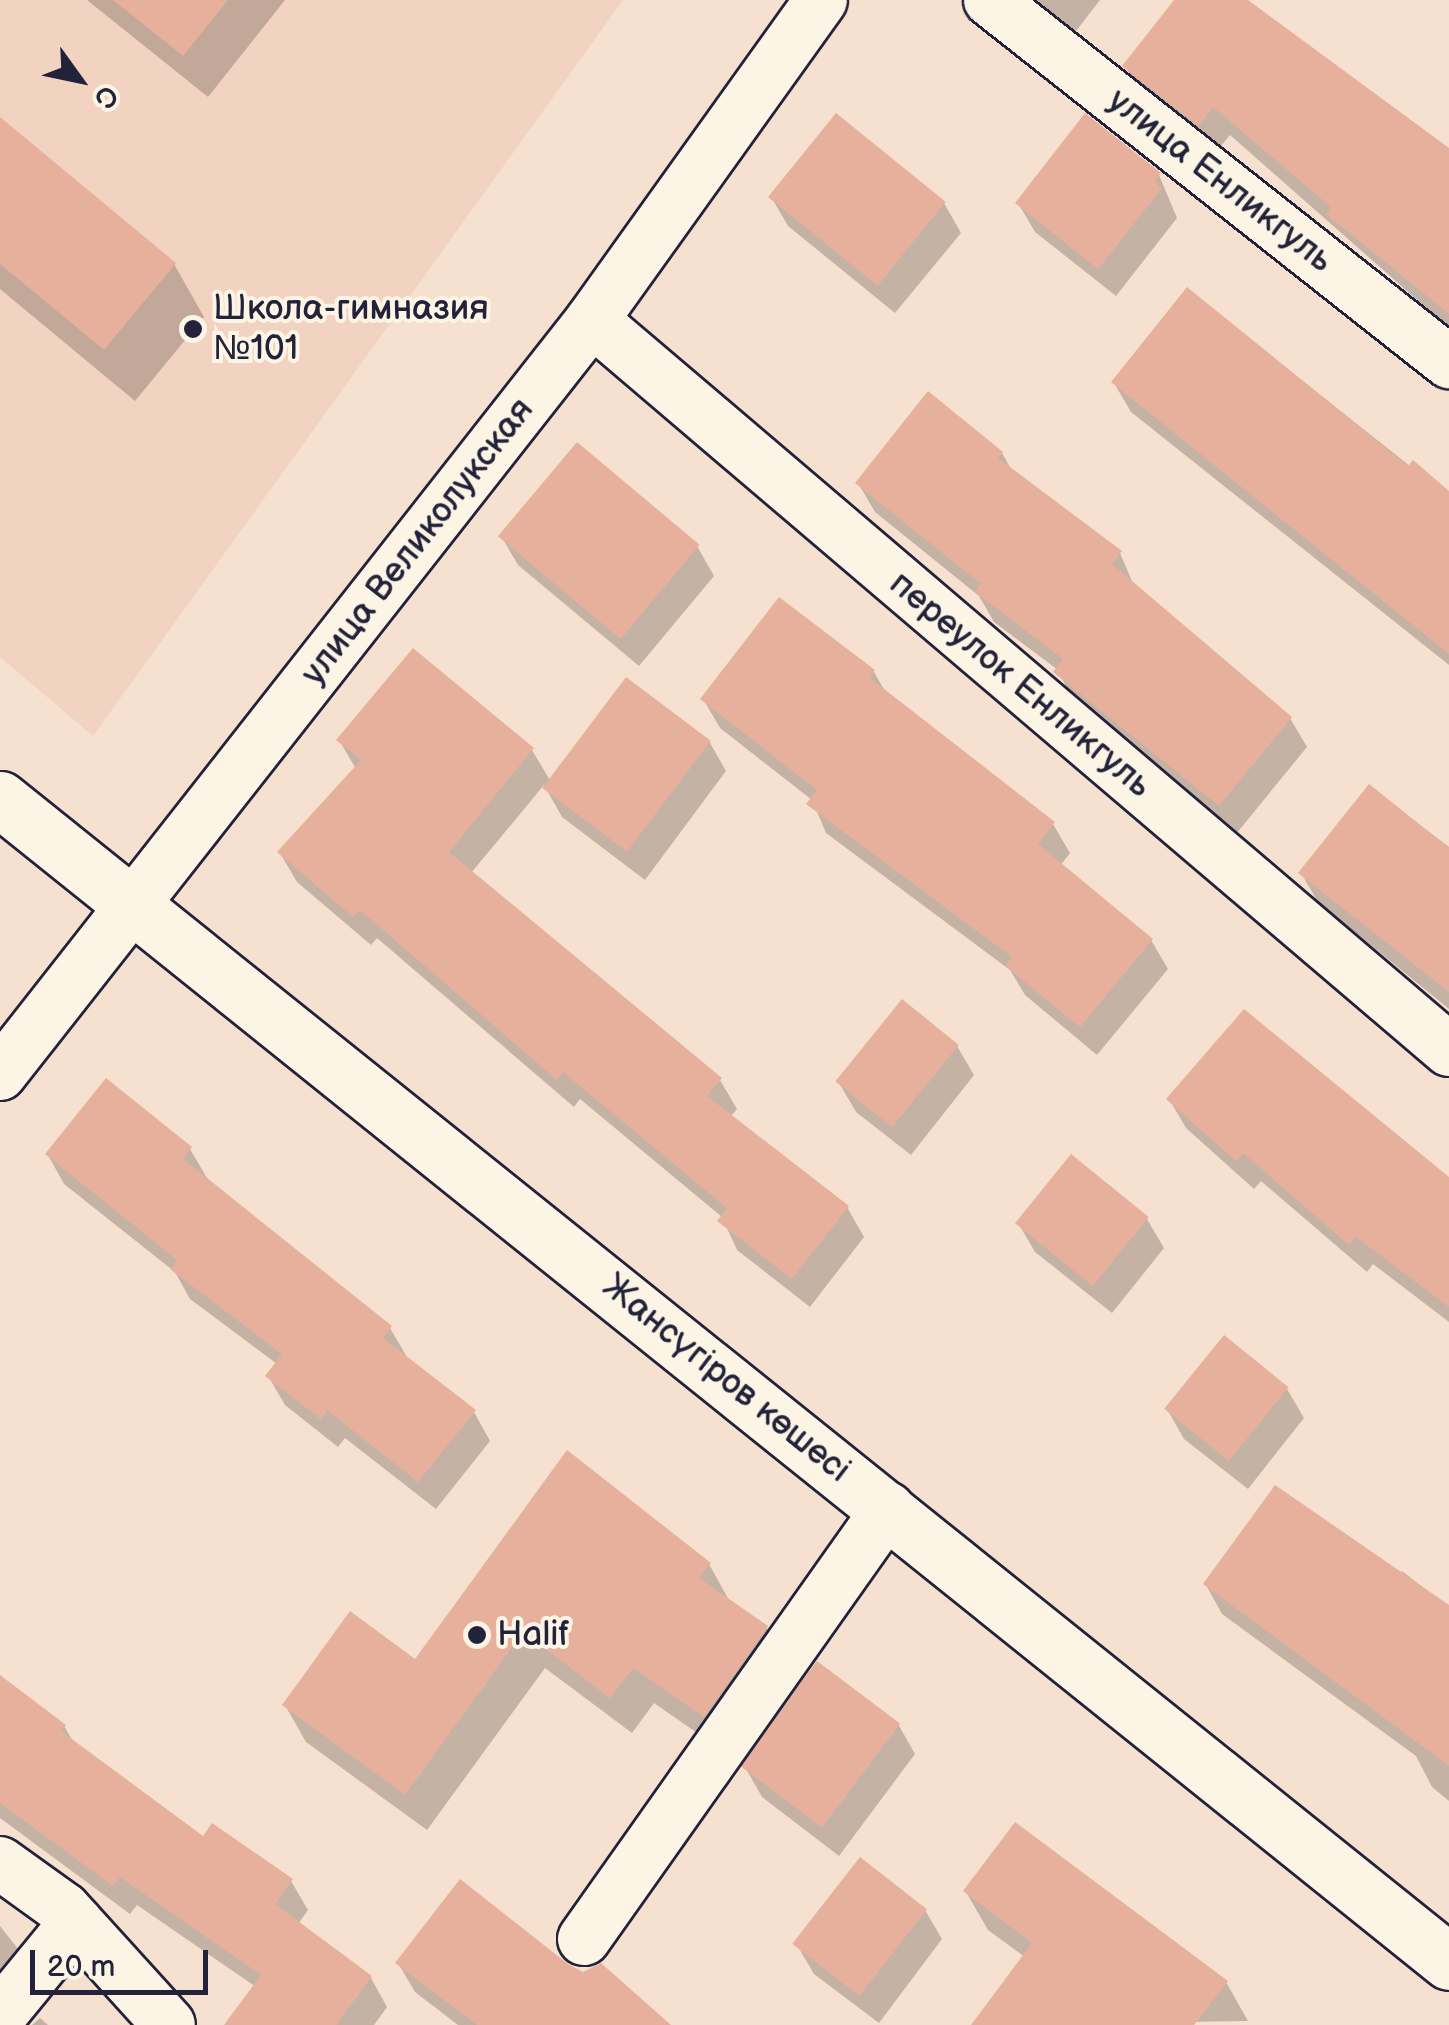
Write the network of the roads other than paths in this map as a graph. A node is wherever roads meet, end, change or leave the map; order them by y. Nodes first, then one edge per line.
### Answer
1 (822, 0) edge
2 (990, 0) edge
3 (592, 320) junction
4 (1449, 362) edge
5 (0, 799) edge
6 (135, 906) junction
7 (1449, 1050) edge
8 (0, 1074) edge
9 (888, 1509) junction
10 (0, 1863) edge
11 (76, 1922) junction
12 (584, 1938) dead end
13 (1449, 1962) edge
14 (0, 2015) edge
15 (168, 2025) edge

1 - 3 street, улица Великолукская
2 - 4 street, улица Енликгуль
3 - 6 street, улица Великолукская
3 - 7 street, переулок Енликгуль
5 - 6 main road, Жансүгіров көшесі
6 - 8 street, улица Великолукская
6 - 9 main road, Жансүгіров көшесі
9 - 12 street
9 - 13 main road, Жансүгіров көшесі
10 - 11 street
11 - 14 street
11 - 15 street

